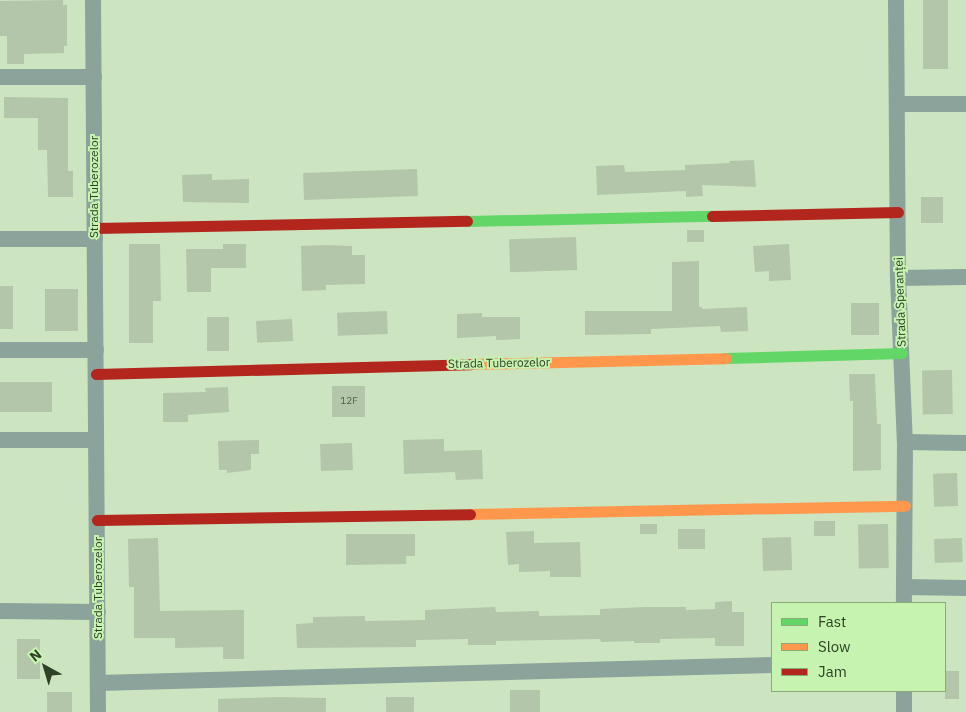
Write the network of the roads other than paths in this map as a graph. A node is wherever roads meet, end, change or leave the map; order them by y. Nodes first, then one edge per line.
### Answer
1 (93, 0) edge
2 (896, 0) edge
3 (0, 77) edge
4 (94, 77) junction
5 (897, 104) junction
6 (966, 104) edge
7 (898, 212) junction
8 (95, 234) junction
9 (0, 239) edge
10 (966, 277) edge
11 (898, 278) junction
12 (0, 350) edge
13 (96, 350) junction
14 (902, 353) junction
15 (96, 374) junction
16 (0, 440) edge
17 (96, 440) junction
18 (904, 442) junction
19 (966, 443) edge
20 (905, 506) junction
21 (97, 520) junction
22 (966, 588) edge
23 (904, 595) edge
24 (0, 611) edge
25 (98, 612) junction
26 (771, 665) edge
27 (98, 682) junction
28 (904, 692) edge
29 (98, 712) edge
30 (904, 712) edge

1 - 4 street, Strada Tuberozelor
2 - 5 street, Strada Speranței
3 - 4 street
4 - 8 street, Strada Tuberozelor
5 - 6 street
5 - 7 street, Strada Speranței
7 - 8 street
7 - 11 street, Strada Speranței
8 - 9 street
8 - 13 street, Strada Tuberozelor
10 - 11 street
11 - 14 street, Strada Speranței
12 - 13 street
13 - 15 street, Strada Tuberozelor
14 - 15 street, Strada Tuberozelor
14 - 18 street, Strada Speranței
15 - 17 street, Strada Tuberozelor
16 - 17 street
17 - 21 street, Strada Tuberozelor
18 - 19 street
18 - 20 street, Strada Speranței
20 - 21 street
20 - 23 street, Strada Speranței
21 - 25 street, Strada Tuberozelor
22 - 23 street
24 - 25 street
25 - 27 street, Strada Tuberozelor
26 - 27 street
27 - 29 street, Strada Tuberozelor
28 - 30 street

